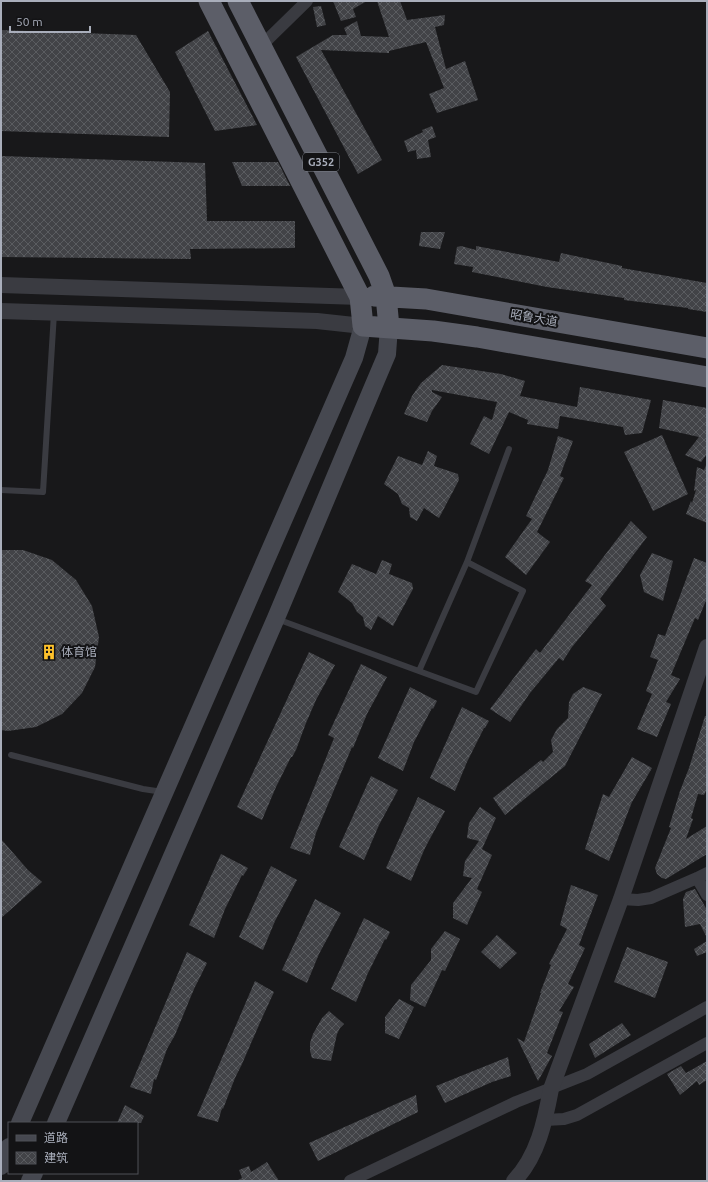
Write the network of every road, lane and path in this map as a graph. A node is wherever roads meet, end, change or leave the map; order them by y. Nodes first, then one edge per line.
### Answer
1 (209, 1) edge
2 (238, 1) edge
3 (307, 1) edge
4 (261, 46) junction
5 (1, 285) edge
6 (386, 296) junction
7 (360, 297) junction
8 (1, 311) edge
9 (54, 313) junction
10 (363, 326) junction
11 (389, 327) junction
12 (707, 348) edge
13 (707, 377) edge
14 (509, 449) dead end
15 (1, 490) edge
16 (468, 562) junction
17 (276, 618) junction
18 (707, 647) edge
19 (419, 671) junction
20 (11, 754) dead end
21 (164, 792) junction
22 (702, 875) edge
23 (707, 895) edge
24 (621, 899) junction
25 (707, 1007) edge
26 (707, 1042) edge
27 (551, 1089) junction
28 (545, 1120) junction
29 (20, 1122) edge
30 (56, 1122) edge
31 (8, 1150) edge
32 (1, 1166) edge
33 (350, 1181) edge
34 (514, 1181) edge

1 - 7 highway, G352
2 - 4 highway, G352
3 - 4 street
4 - 6 highway, G352
5 - 7 street
6 - 7 highway, 昭鲁大道
6 - 11 highway, G352
6 - 12 highway, 昭鲁大道
7 - 10 highway, G352
8 - 9 street
9 - 10 street
9 - 15 lane
10 - 11 highway
10 - 21 main road
11 - 13 highway
11 - 17 main road
14 - 16 lane
16 - 19 lane
16 - 19 lane
17 - 19 lane
17 - 30 main road
18 - 24 street
20 - 21 lane
21 - 29 main road
22 - 23 street
22 - 24 street
24 - 27 street
25 - 27 street
26 - 28 street
27 - 28 street
27 - 33 street
28 - 34 street
31 - 32 main road

